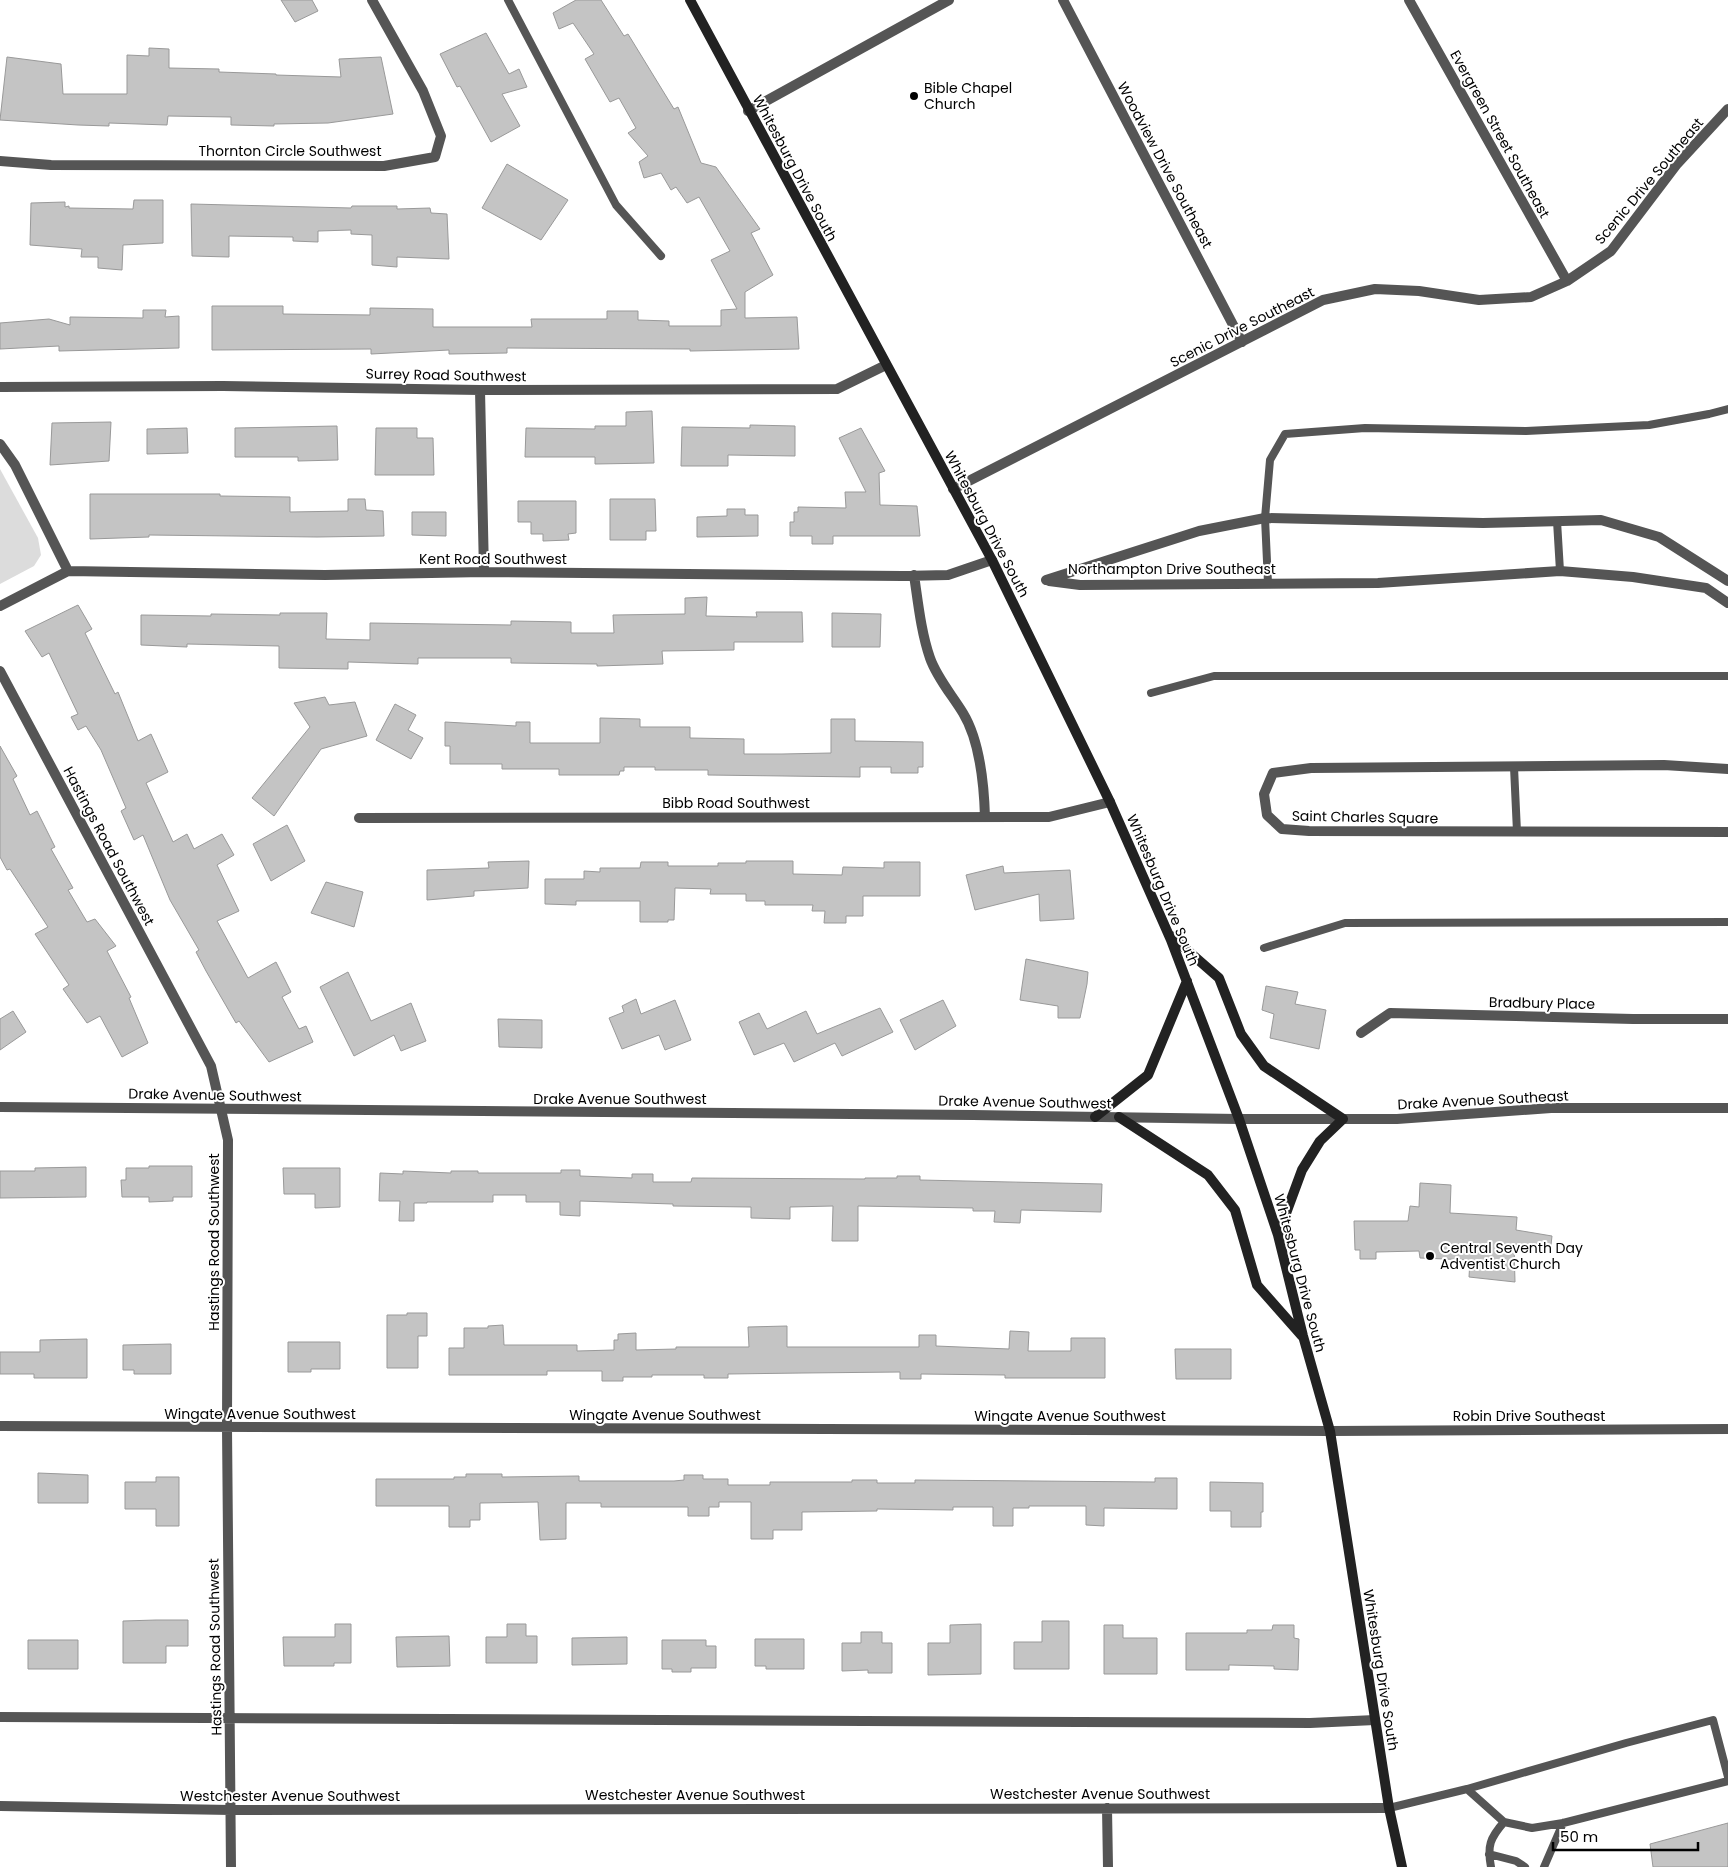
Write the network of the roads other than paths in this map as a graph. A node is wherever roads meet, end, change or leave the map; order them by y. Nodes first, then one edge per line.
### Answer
1 (372, 0) edge
2 (508, 0) edge
3 (690, 0) edge
4 (949, 0) edge
5 (1063, 0) edge
6 (1410, 0) edge
7 (1728, 109) edge
8 (748, 111) junction
9 (0, 161) edge
10 (661, 256) dead end
11 (1567, 281) junction
12 (1242, 342) junction
13 (886, 365) junction
14 (0, 387) edge
15 (480, 390) junction
16 (1728, 409) edge
17 (0, 444) edge
18 (953, 489) junction
19 (1265, 518) junction
20 (1557, 521) junction
21 (992, 560) junction
22 (68, 570) junction
23 (484, 572) junction
24 (1560, 572) junction
25 (914, 575) junction
26 (1728, 581) edge
27 (1268, 583) junction
28 (1728, 603) edge
29 (0, 606) edge
30 (0, 671) edge
31 (1728, 676) edge
32 (1151, 693) dead end
33 (1514, 767) junction
34 (1728, 769) edge
35 (1110, 802) junction
36 (984, 816) junction
37 (359, 818) dead end
38 (1516, 832) junction
39 (1728, 832) edge
40 (1728, 922) edge
41 (1169, 934) junction
42 (1264, 948) dead end
43 (1187, 981) junction
44 (1728, 1019) edge
45 (1361, 1033) dead end
46 (0, 1107) edge
47 (1728, 1108) edge
48 (221, 1109) junction
49 (1095, 1117) junction
50 (1119, 1117) junction
51 (1239, 1119) junction
52 (1343, 1119) junction
53 (1278, 1235) junction
54 (1303, 1336) junction
55 (0, 1426) edge
56 (227, 1428) junction
57 (1728, 1429) edge
58 (1330, 1431) junction
59 (0, 1717) edge
60 (230, 1717) junction
61 (1375, 1720) junction
62 (1728, 1777) edge
63 (1728, 1781) edge
64 (1467, 1789) junction
65 (0, 1806) edge
66 (1107, 1808) junction
67 (1389, 1808) junction
68 (231, 1810) junction
69 (1504, 1822) junction
70 (1563, 1823) junction
71 (1489, 1854) junction
72 (231, 1867) edge
73 (1108, 1867) edge
74 (1402, 1867) edge
75 (1491, 1867) edge
76 (1525, 1867) edge
77 (1544, 1867) edge

1 - 9 street, Thornton Circle Southwest
2 - 10 lane
3 - 8 main road, Whitesburg Drive South
4 - 8 street
5 - 12 street, Woodview Drive Southeast
6 - 11 street, Evergreen Street Southeast
7 - 11 street, Scenic Drive Southeast
8 - 13 main road, Whitesburg Drive South
11 - 12 street, Scenic Drive Southeast
12 - 18 street, Scenic Drive Southeast
13 - 15 street, Surrey Road Southwest
13 - 18 main road, Whitesburg Drive South
14 - 15 street, Surrey Road Southwest
15 - 23 street
16 - 19 lane
17 - 22 street
18 - 21 main road, Whitesburg Drive South
19 - 20 street, Northampton Drive Southeast
19 - 27 lane
19 - 27 street, Northampton Drive Southeast
20 - 24 lane
20 - 26 street, Northampton Drive Southeast
21 - 25 street, Kent Road Southwest
21 - 35 main road, Whitesburg Drive South
22 - 23 street, Kent Road Southwest
22 - 29 street, Kent Road Southwest
23 - 25 street, Kent Road Southwest
24 - 27 street, Northampton Drive Southeast
24 - 28 street, Northampton Drive Southeast
25 - 36 street
30 - 48 street, Hastings Road Southwest
31 - 32 lane
33 - 34 street, Saint Charles Square
33 - 38 lane
33 - 38 street, Saint Charles Square
35 - 36 street, Bibb Road Southwest
35 - 41 main road, Whitesburg Drive South
36 - 37 street, Bibb Road Southwest
38 - 39 street, Saint Charles Square
40 - 42 lane
41 - 43 main road, Whitesburg Drive South
41 - 52 main road
43 - 49 main road
43 - 51 main road, Whitesburg Drive South
44 - 45 street, Bradbury Place
46 - 48 street, Drake Avenue Southwest
47 - 52 street, Drake Avenue Southeast
48 - 49 street, Drake Avenue Southwest
48 - 56 street, Hastings Road Southwest
49 - 50 street, Drake Avenue Southwest
50 - 51 street, Drake Avenue Southwest
50 - 54 main road
51 - 52 street, Drake Avenue Southeast
51 - 53 main road, Whitesburg Drive South
52 - 53 main road
53 - 54 main road, Whitesburg Drive South
54 - 58 main road, Whitesburg Drive South
55 - 56 street, Wingate Avenue Southwest
56 - 58 street, Wingate Avenue Southwest
56 - 60 street, Hastings Road Southwest
57 - 58 street, Robin Drive Southeast
58 - 61 main road, Whitesburg Drive South
59 - 60 street
60 - 61 street
60 - 68 street, Hastings Road Southwest
61 - 67 main road, Whitesburg Drive South
62 - 64 lane
63 - 70 lane
64 - 67 lane
64 - 69 lane
65 - 68 street, Westchester Avenue Southwest
66 - 67 street, Westchester Avenue Southwest
66 - 68 street, Westchester Avenue Southwest
66 - 73 street
67 - 74 main road, Whitesburg Drive South
68 - 72 street, Hastings Road Southwest
69 - 70 lane
69 - 71 lane
70 - 77 lane
71 - 75 lane
71 - 76 lane

